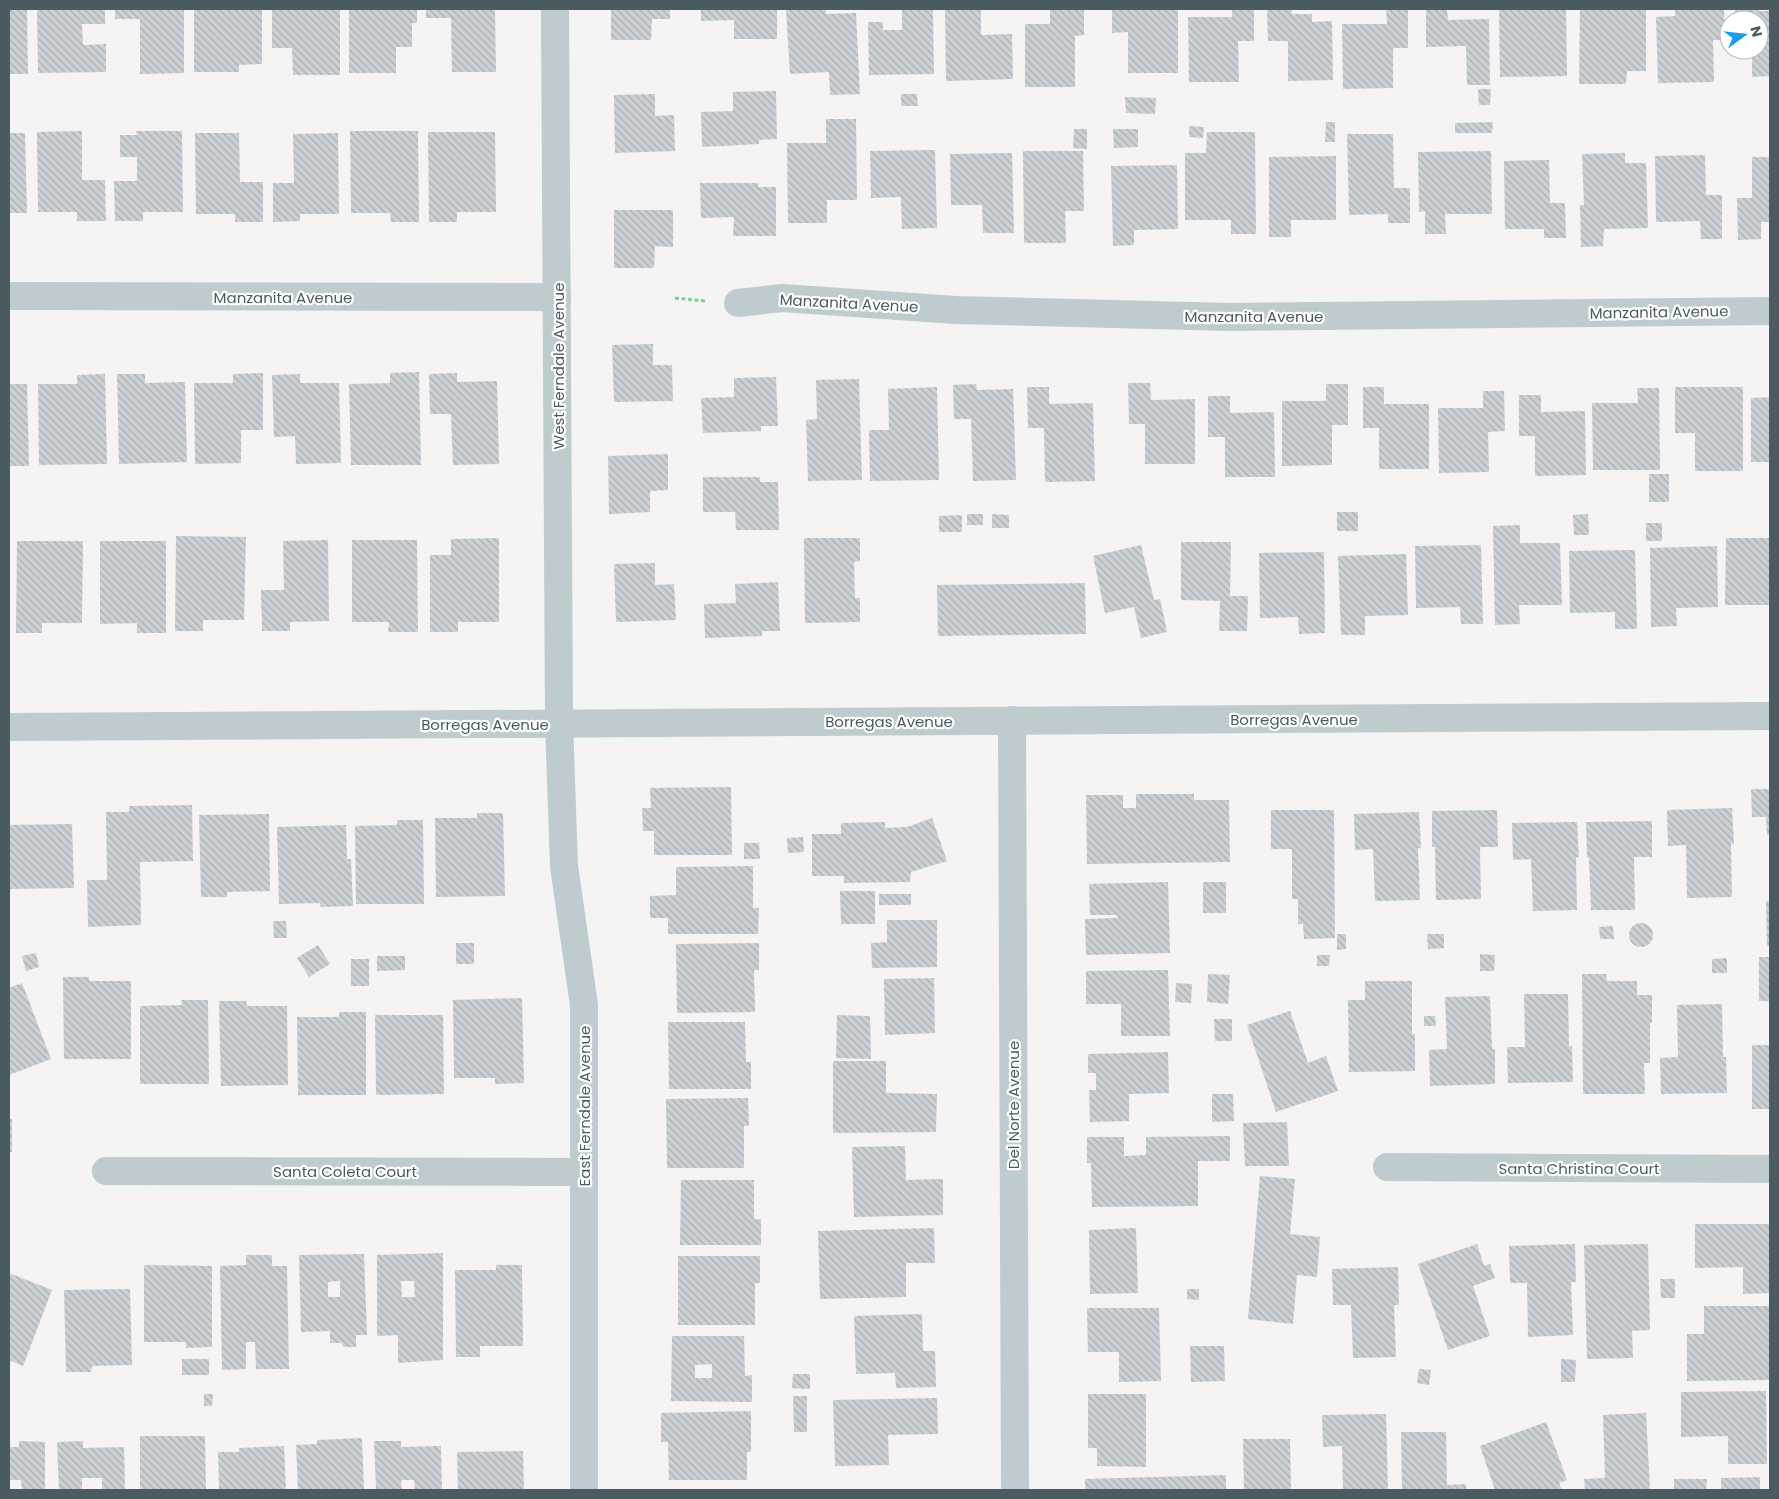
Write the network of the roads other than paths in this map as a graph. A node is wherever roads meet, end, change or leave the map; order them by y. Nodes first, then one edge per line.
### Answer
1 (555, 9) edge
2 (9, 296) edge
3 (557, 297) junction
4 (738, 303) dead end
5 (1770, 311) edge
6 (1770, 716) edge
7 (1012, 720) junction
8 (560, 723) junction
9 (9, 727) edge
10 (1387, 1167) dead end
11 (1770, 1169) edge
12 (106, 1171) dead end
13 (584, 1172) junction
14 (584, 1490) edge
15 (1014, 1490) edge

1 - 3 street, West Ferndale Avenue
2 - 3 street, Manzanita Avenue
3 - 8 street, West Ferndale Avenue
4 - 5 street, Manzanita Avenue
6 - 7 street, Borregas Avenue
7 - 8 street, Borregas Avenue
7 - 15 street, Del Norte Avenue
8 - 9 street, Borregas Avenue
8 - 13 street, East Ferndale Avenue
10 - 11 street, Santa Christina Court
12 - 13 street, Santa Coleta Court
13 - 14 street, East Ferndale Avenue

